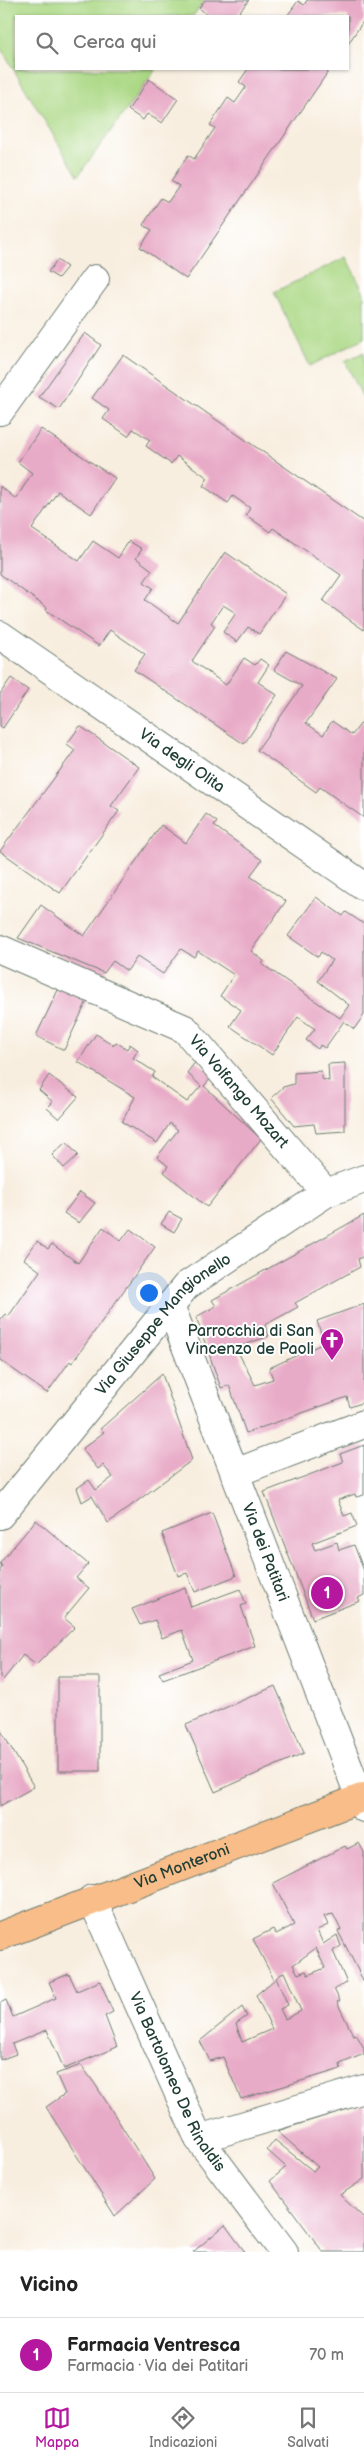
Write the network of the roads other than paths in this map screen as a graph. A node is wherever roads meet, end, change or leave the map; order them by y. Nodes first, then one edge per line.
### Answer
1 (95, 279) dead end
2 (0, 411) edge
3 (0, 635) edge
4 (364, 886) edge
5 (0, 949) edge
6 (364, 1179) edge
7 (326, 1193) junction
8 (170, 1305) junction
9 (364, 1424) edge
10 (235, 1473) junction
11 (0, 1515) edge
12 (363, 1801) edge
13 (92, 1899) junction
14 (4, 1929) edge
15 (364, 2089) edge
16 (199, 2139) junction
17 (284, 2252) edge

1 - 2 street
3 - 4 street, Via degli Olita
5 - 7 street, Via Volfango Mozart
6 - 7 street, Via Giuseppe Mangionello
7 - 8 street, Via Giuseppe Mangionello
8 - 10 street, Via dei Patitari
8 - 11 street, Via Giuseppe Mangionello
9 - 10 street
10 - 12 street, Via dei Patitari
12 - 13 main road, Via Monteroni
13 - 14 main road, Via Monteroni
13 - 16 street, Via Bartolomeo De Rinaldis
15 - 16 street
16 - 17 street, Via Bartolomeo De Rinaldis

